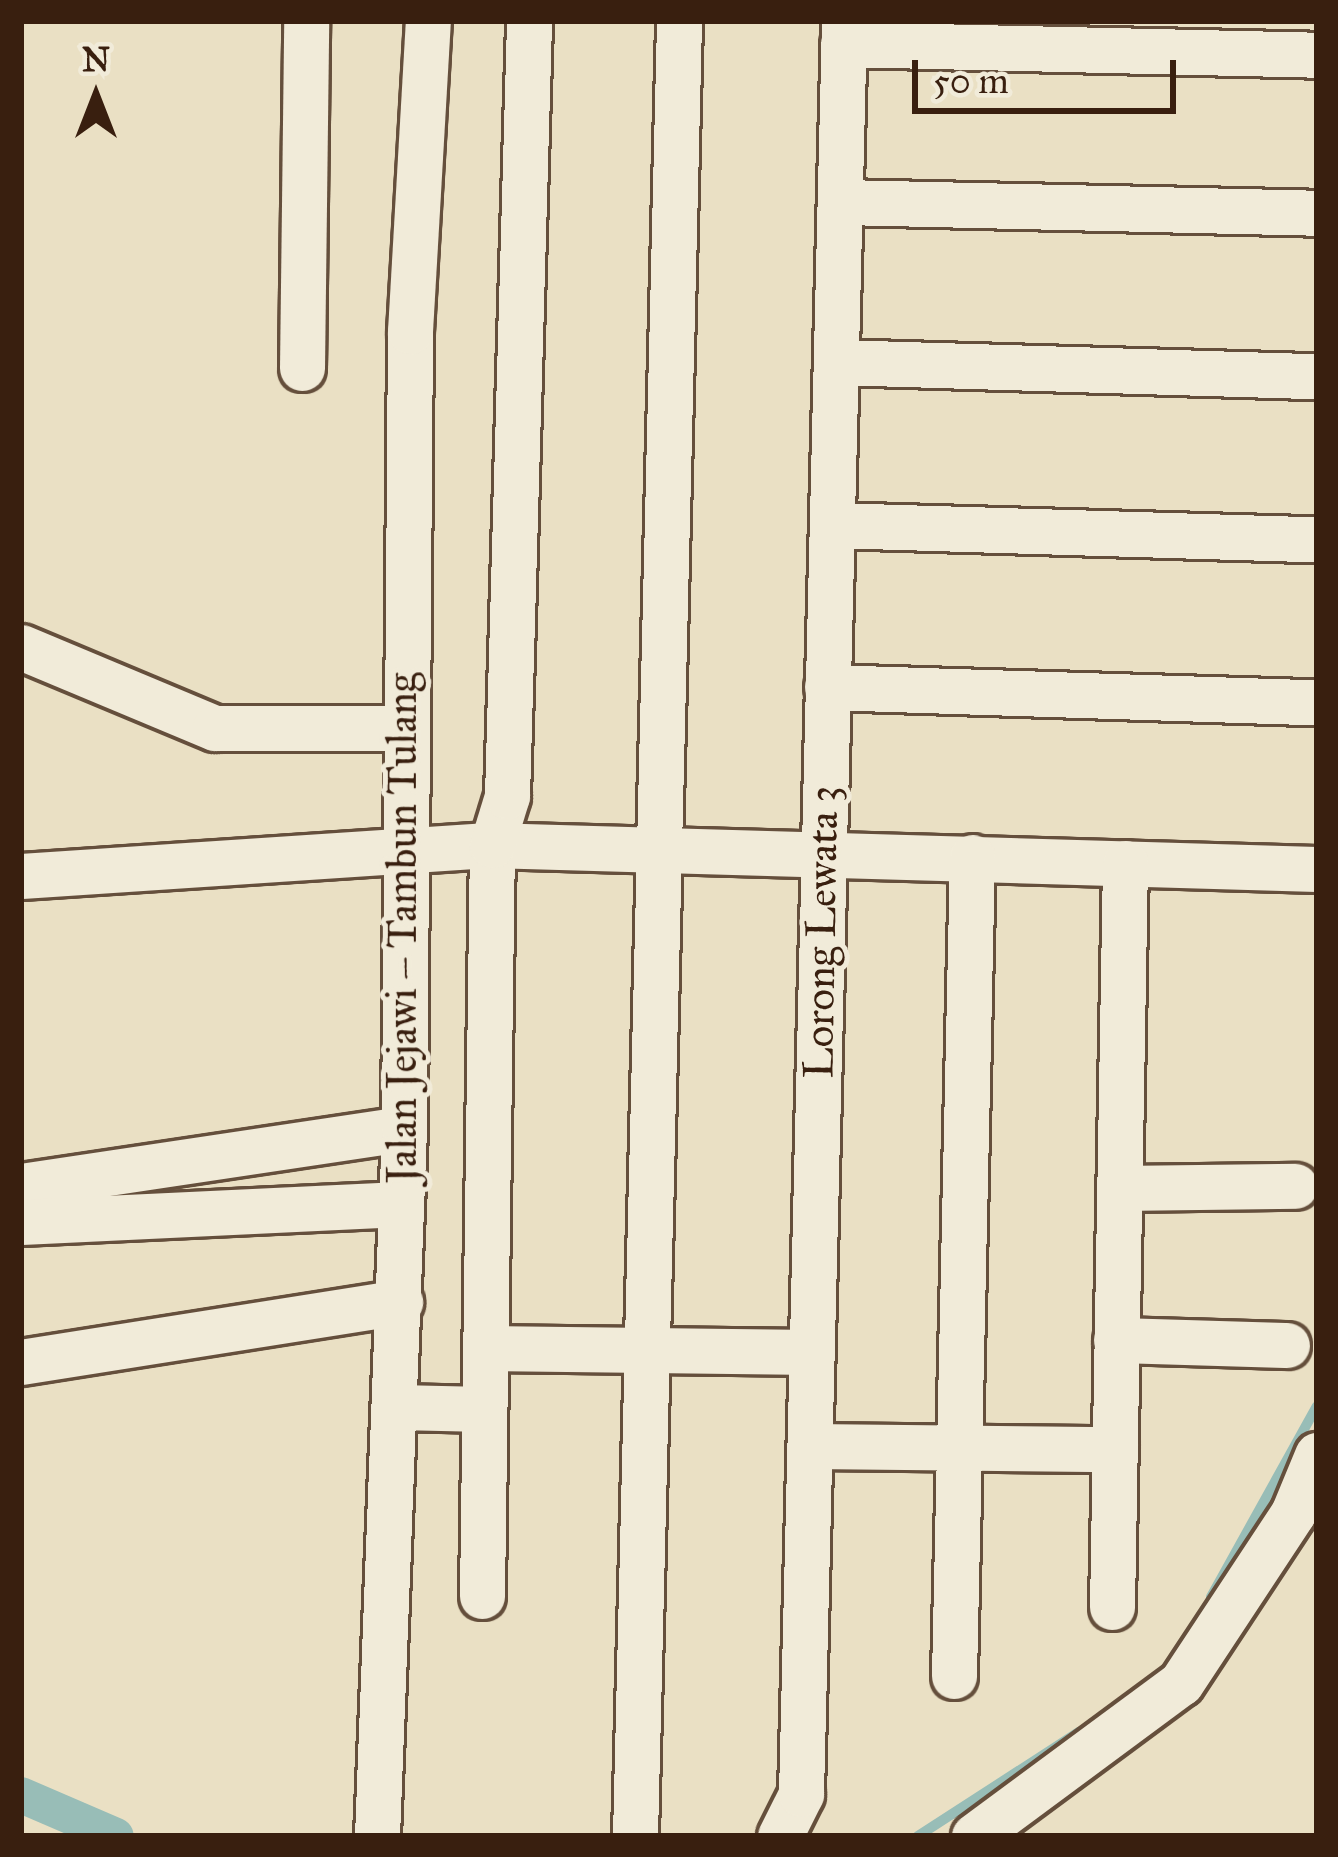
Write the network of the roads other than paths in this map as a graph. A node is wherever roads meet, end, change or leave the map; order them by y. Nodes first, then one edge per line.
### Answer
1 (306, 21) edge
2 (428, 21) edge
3 (529, 21) edge
4 (679, 21) edge
5 (844, 32) edge
6 (1317, 56) edge
7 (842, 202) junction
8 (1317, 213) edge
9 (836, 362) junction
10 (302, 368) dead end
11 (1317, 376) edge
12 (832, 525) junction
13 (1317, 539) edge
14 (21, 647) edge
15 (827, 687) junction
16 (1317, 702) edge
17 (403, 728) junction
18 (491, 845) junction
19 (663, 847) junction
20 (822, 853) junction
21 (26, 854) edge
22 (403, 857) junction
23 (972, 857) junction
24 (1125, 863) junction
25 (1317, 868) edge
26 (404, 1129) junction
27 (21, 1186) edge
28 (1295, 1186) dead end
29 (1122, 1188) junction
30 (401, 1204) junction
31 (21, 1222) edge
32 (400, 1302) junction
33 (1116, 1340) junction
34 (1287, 1345) dead end
35 (486, 1348) junction
36 (646, 1348) junction
37 (812, 1352) junction
38 (21, 1362) edge
39 (398, 1407) junction
40 (484, 1409) junction
41 (810, 1446) junction
42 (959, 1450) junction
43 (1115, 1450) junction
44 (1317, 1455) edge
45 (482, 1596) dead end
46 (1112, 1607) dead end
47 (954, 1676) dead end
48 (383, 1835) edge
49 (635, 1836) edge
50 (780, 1836) edge
51 (974, 1836) edge

1 - 10 street
2 - 17 street, Jalan Jejawi – Tambun Tulang
3 - 18 street
4 - 19 street
5 - 6 street
5 - 7 street, Lorong Lewata 3
7 - 8 street
7 - 9 street, Lorong Lewata 3
9 - 11 street
9 - 12 street, Lorong Lewata 3
12 - 13 street
12 - 15 street, Lorong Lewata 3
14 - 17 street
15 - 16 street
15 - 20 street, Lorong Lewata 3
17 - 22 street, Jalan Jejawi – Tambun Tulang
18 - 19 street
18 - 22 street
18 - 35 street
19 - 20 street
19 - 36 street
20 - 23 street
20 - 37 street, Lorong Lewata 3
21 - 22 street
22 - 26 street, Jalan Jejawi – Tambun Tulang
23 - 24 street
23 - 42 street
24 - 25 street
24 - 29 street
26 - 27 street
26 - 30 street, Jalan Jejawi – Tambun Tulang
28 - 29 street
29 - 33 street
30 - 31 street
30 - 32 street, Jalan Jejawi – Tambun Tulang
32 - 38 street
32 - 39 street, Jalan Jejawi – Tambun Tulang
33 - 34 street
33 - 43 street
35 - 36 street
35 - 40 street
36 - 37 street
36 - 49 street
37 - 41 street, Lorong Lewata 3
39 - 40 street
39 - 48 street, Jalan Jejawi – Tambun Tulang
40 - 45 street
41 - 42 street
41 - 50 street, Lorong Lewata 3
42 - 43 street
42 - 47 street
43 - 46 street
44 - 51 street

